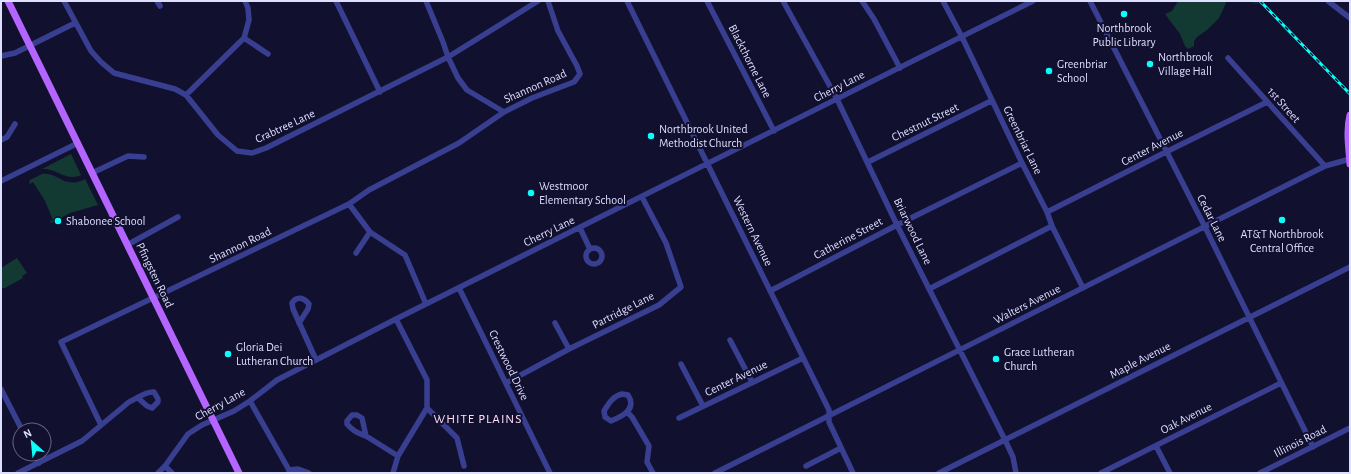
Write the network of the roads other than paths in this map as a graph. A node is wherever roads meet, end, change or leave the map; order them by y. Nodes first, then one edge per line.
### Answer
1 (8, 1) edge
2 (64, 1) edge
3 (246, 1) edge
4 (336, 1) edge
5 (426, 1) edge
6 (538, 1) edge
7 (548, 1) edge
8 (628, 1) edge
9 (707, 1) edge
10 (783, 1) edge
11 (862, 1) edge
12 (943, 1) edge
13 (1033, 1) edge
14 (1090, 1) edge
15 (1328, 1) edge
16 (1026, 2) edge
17 (1350, 18) edge
18 (75, 23) junction
19 (962, 37) junction
20 (244, 38) junction
21 (30, 46) junction
22 (268, 54) dead end
23 (1, 56) edge
24 (448, 57) junction
25 (1228, 58) dead end
26 (900, 68) junction
27 (380, 92) junction
28 (186, 95) junction
29 (837, 100) junction
30 (991, 101) junction
31 (1267, 102) junction
32 (504, 112) junction
33 (1350, 115) edge
34 (15, 124) dead end
35 (774, 131) junction
36 (1, 140) edge
37 (78, 143) junction
38 (1166, 152) junction
39 (144, 157) dead end
40 (1350, 159) edge
41 (868, 162) junction
42 (1022, 163) junction
43 (708, 164) junction
44 (1350, 164) edge
45 (1325, 166) junction
46 (92, 173) junction
47 (1, 181) edge
48 (642, 197) junction
49 (349, 204) junction
50 (1047, 212) junction
51 (178, 217) dead end
52 (896, 225) junction
53 (1052, 226) junction
54 (1205, 227) junction
55 (580, 228) junction
56 (370, 232) junction
57 (128, 245) junction
58 (590, 249) dead end
59 (356, 253) dead end
60 (1350, 267) edge
61 (459, 288) junction
62 (1083, 288) junction
63 (929, 289) junction
64 (770, 291) junction
65 (154, 298) junction
66 (426, 304) junction
67 (1249, 318) junction
68 (396, 319) junction
69 (299, 323) dead end
70 (555, 323) dead end
71 (730, 340) dead end
72 (569, 349) junction
73 (960, 350) junction
74 (803, 358) junction
75 (316, 360) junction
76 (681, 364) dead end
77 (752, 382) junction
78 (506, 383) junction
79 (1281, 383) junction
80 (1, 389) edge
81 (138, 398) dead end
82 (250, 401) junction
83 (703, 406) junction
84 (427, 408) junction
85 (627, 412) junction
86 (828, 416) junction
87 (679, 418) dead end
88 (213, 420) junction
89 (18, 422) edge
90 (101, 425) junction
91 (1350, 428) edge
92 (366, 436) dead end
93 (1005, 440) junction
94 (1156, 446) junction
95 (1313, 446) junction
96 (841, 448) junction
97 (398, 456) junction
98 (39, 463) joint
99 (165, 466) junction
100 (464, 466) dead end
101 (806, 466) dead end
102 (289, 471) edge
103 (18, 473) edge
104 (158, 473) edge
105 (172, 473) edge
106 (239, 473) edge
107 (309, 473) edge
108 (393, 473) edge
109 (550, 473) edge
110 (653, 473) edge
111 (715, 473) edge
112 (853, 473) edge
113 (939, 473) edge
114 (1016, 473) edge
115 (1101, 473) edge
116 (1170, 473) edge
117 (1260, 473) edge

1 - 21 main road, Pfingsten Road
2 - 18 street
3 - 20 street
4 - 27 street
5 - 24 street
6 - 24 street, Crabtree Lane
7 - 32 street, Shannon Road
8 - 43 street, Western Avenue
9 - 35 street, Blackthorne Lane
10 - 29 street, Briarwood Lane
11 - 26 street
12 - 19 street, Greenbriar Lane
13 - 16 street, Cherry Lane
14 - 38 street, Cedar Lane
15 - 17 street
16 - 19 street, Cherry Lane
18 - 21 street
18 - 28 street
19 - 26 street, Cherry Lane
19 - 30 street, Greenbriar Lane
20 - 22 street
20 - 28 street
21 - 23 street
21 - 37 main road, Pfingsten Road
24 - 27 street, Crabtree Lane
24 - 32 street
25 - 31 street, 1st Street
26 - 29 street, Cherry Lane
27 - 28 street, Crabtree Lane
29 - 35 street, Cherry Lane
29 - 41 street, Briarwood Lane
30 - 41 street, Chestnut Street
30 - 42 street, Greenbriar Lane
31 - 38 street, Center Avenue
31 - 45 street, 1st Street
32 - 49 street, Shannon Road
33 - 40 main road
34 - 36 street
35 - 43 street, Cherry Lane
37 - 46 main road, Pfingsten Road
37 - 47 street
38 - 50 street, Center Avenue
38 - 54 street, Cedar Lane
39 - 46 street
40 - 44 main road
40 - 45 street, Walters Avenue
41 - 52 street, Briarwood Lane
42 - 50 street, Greenbriar Lane
42 - 52 street, Catherine Street
43 - 48 street, Cherry Lane
43 - 64 street, Western Avenue
45 - 54 street, Walters Avenue
46 - 57 main road, Pfingsten Road
48 - 55 street, Cherry Lane
48 - 72 street, Partridge Lane
49 - 56 street
49 - 65 street, Shannon Road
50 - 53 street, Greenbriar Lane
51 - 57 street
52 - 63 street, Briarwood Lane
52 - 64 street, Catherine Street
53 - 62 street, Greenbriar Lane
53 - 63 street
54 - 62 street, Walters Avenue
54 - 67 street, Cedar Lane
55 - 58 street
55 - 61 street, Cherry Lane
56 - 59 street
56 - 66 street
57 - 65 main road, Pfingsten Road
60 - 67 street, Maple Avenue
61 - 66 street, Cherry Lane
61 - 78 street, Crestwood Drive
62 - 73 street, Walters Avenue
63 - 73 street, Briarwood Lane
64 - 74 street, Western Avenue
65 - 88 main road, Pfingsten Road
65 - 90 street, Shannon Road
66 - 68 street, Cherry Lane
67 - 79 street, Cedar Lane
67 - 93 street, Maple Avenue
68 - 75 street, Cherry Lane
68 - 84 street
69 - 75 street
70 - 72 street
71 - 77 street
72 - 78 street, Partridge Lane
73 - 86 street, Walters Avenue
73 - 93 street, Briarwood Lane
74 - 77 street, Center Avenue
74 - 86 street, Western Avenue
75 - 82 street, Cherry Lane
76 - 83 street
77 - 83 street, Center Avenue
78 - 109 street, Crestwood Drive
79 - 94 street, Oak Avenue
79 - 95 street, Cedar Lane
80 - 89 street
81 - 90 street
82 - 88 street, Cherry Lane
82 - 102 street
83 - 87 street, Center Avenue
84 - 97 street
84 - 100 street
85 - 85 street
85 - 110 street
86 - 96 street, Western Avenue
86 - 111 street, Walters Avenue
88 - 99 street, Cherry Lane
88 - 106 main road, Pfingsten Road
90 - 98 street
91 - 95 street, Illinois Road
92 - 97 street
93 - 113 street, Maple Avenue
93 - 114 street, Briarwood Lane
94 - 115 street, Oak Avenue
94 - 116 street
95 - 117 street, Illinois Road
96 - 101 street
96 - 112 street, Western Avenue
97 - 108 street
98 - 103 street
99 - 104 street, Cherry Lane
99 - 105 street
102 - 107 street

